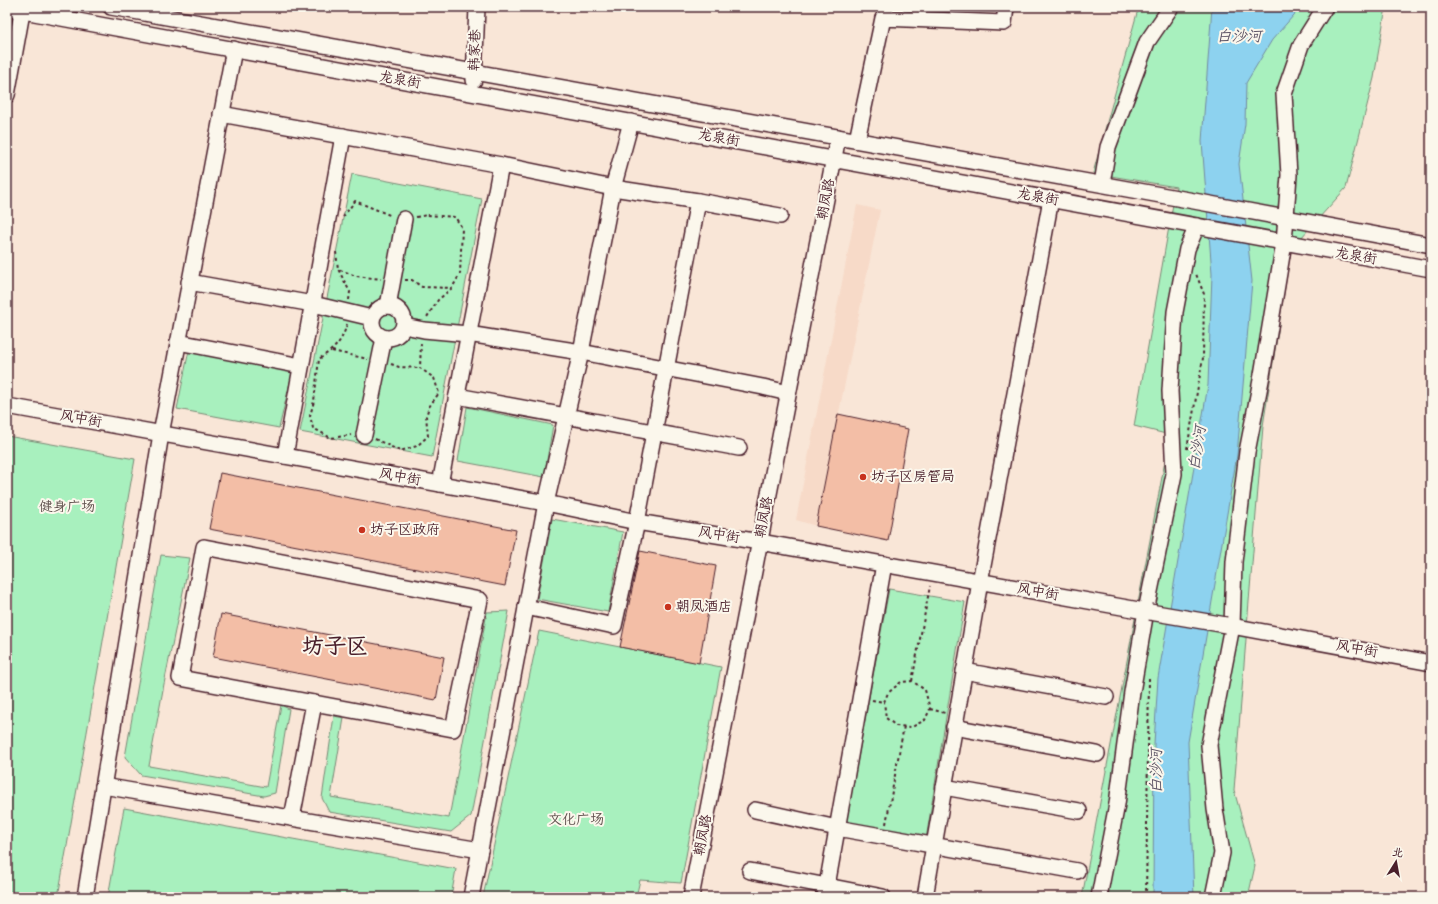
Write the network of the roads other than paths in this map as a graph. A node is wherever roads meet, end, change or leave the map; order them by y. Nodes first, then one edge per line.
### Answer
1 (111, 7) edge
2 (477, 7) edge
3 (1006, 7) edge
4 (1172, 7) edge
5 (1326, 7) edge
6 (7, 8) edge
7 (23, 9) edge
8 (234, 49) junction
9 (474, 72) junction
10 (474, 93) junction
11 (7, 95) edge
12 (221, 114) junction
13 (632, 122) junction
14 (343, 136) junction
15 (838, 137) junction
16 (857, 140) junction
17 (833, 159) junction
18 (501, 165) junction
19 (1102, 184) junction
20 (613, 188) junction
21 (1050, 199) junction
22 (698, 201) junction
23 (780, 216) dead end
24 (404, 219) dead end
25 (1286, 219) junction
26 (1197, 226) junction
27 (1284, 243) junction
28 (1431, 245) edge
29 (1431, 269) edge
30 (189, 282) junction
31 (313, 304) junction
32 (388, 306) junction
33 (372, 318) junction
34 (404, 326) junction
35 (468, 334) junction
36 (384, 338) junction
37 (178, 342) junction
38 (581, 352) junction
39 (301, 366) junction
40 (666, 368) junction
41 (788, 393) junction
42 (457, 396) junction
43 (7, 406) edge
44 (566, 416) junction
45 (654, 432) junction
46 (161, 434) junction
47 (364, 435) dead end
48 (739, 448) dead end
49 (285, 456) junction
50 (440, 484) junction
51 (546, 504) junction
52 (637, 522) junction
53 (760, 542) junction
54 (884, 564) junction
55 (980, 582) junction
56 (526, 607) junction
57 (1148, 612) junction
58 (1229, 625) junction
59 (1431, 662) edge
60 (964, 671) junction
61 (1106, 697) dead end
62 (314, 703) junction
63 (954, 727) junction
64 (1097, 754) dead end
65 (103, 786) junction
66 (944, 787) junction
67 (755, 810) dead end
68 (1079, 811) dead end
69 (292, 818) junction
70 (837, 828) junction
71 (934, 846) junction
72 (480, 850) junction
73 (750, 871) dead end
74 (1077, 871) dead end
75 (826, 892) edge
76 (85, 897) edge
77 (471, 897) edge
78 (692, 897) edge
79 (883, 897) edge
80 (925, 897) edge
81 (1099, 897) edge
82 (1213, 897) edge

1 - 9 street, 龙泉街
2 - 9 street, 韩家巷
3 - 16 street
4 - 19 street
5 - 25 street
6 - 7 street, 龙泉街
7 - 8 street, 龙泉街
7 - 11 street
8 - 10 street, 龙泉街
8 - 12 street
9 - 10 street, 韩家巷
9 - 15 street, 龙泉街
10 - 13 street, 龙泉街
12 - 14 street
12 - 30 street
13 - 17 street, 龙泉街
13 - 20 street
14 - 18 street
14 - 31 street
15 - 16 street, 龙泉街
15 - 17 street, 朝凤路
16 - 19 street, 龙泉街
17 - 21 street, 龙泉街
17 - 41 street, 朝凤路
18 - 20 street
18 - 35 street
19 - 25 street, 龙泉街
20 - 22 street
20 - 38 street
21 - 26 street, 龙泉街
21 - 55 street
22 - 23 street
22 - 40 street
24 - 32 street
25 - 27 street
25 - 28 street, 龙泉街
26 - 27 street, 龙泉街
26 - 57 street
27 - 29 street, 龙泉街
27 - 58 street
30 - 31 street
30 - 37 street
31 - 33 street
31 - 39 street
32 - 33 street
32 - 34 street
33 - 36 street
34 - 35 street
34 - 36 street
35 - 38 street
35 - 42 street
36 - 47 street
37 - 39 street
37 - 46 street
38 - 40 street
38 - 44 street
39 - 49 street
40 - 41 street
40 - 45 street
41 - 53 street, 朝凤路
42 - 44 street
42 - 50 street
43 - 46 street, 风中街
44 - 45 street
44 - 51 street
45 - 48 street
45 - 52 street
46 - 49 street, 风中街
46 - 65 street
49 - 50 street, 风中街
50 - 51 street, 风中街
51 - 52 street, 风中街
51 - 56 street
52 - 53 street, 风中街
52 - 56 street
53 - 54 street, 风中街
53 - 78 street, 朝凤路
54 - 55 street, 风中街
54 - 70 street
55 - 57 street, 风中街
55 - 60 street
56 - 72 street
57 - 58 street, 风中街, bridge
57 - 81 street
58 - 59 street, 风中街
58 - 82 street
60 - 61 street
60 - 63 street
62 - 62 street
62 - 69 street
63 - 64 street
63 - 66 street
65 - 69 street
65 - 76 street
66 - 68 street
66 - 71 street
67 - 70 street
69 - 72 street
70 - 71 street
70 - 75 street
71 - 74 street
71 - 80 street
72 - 77 street
73 - 75 street
75 - 79 street

